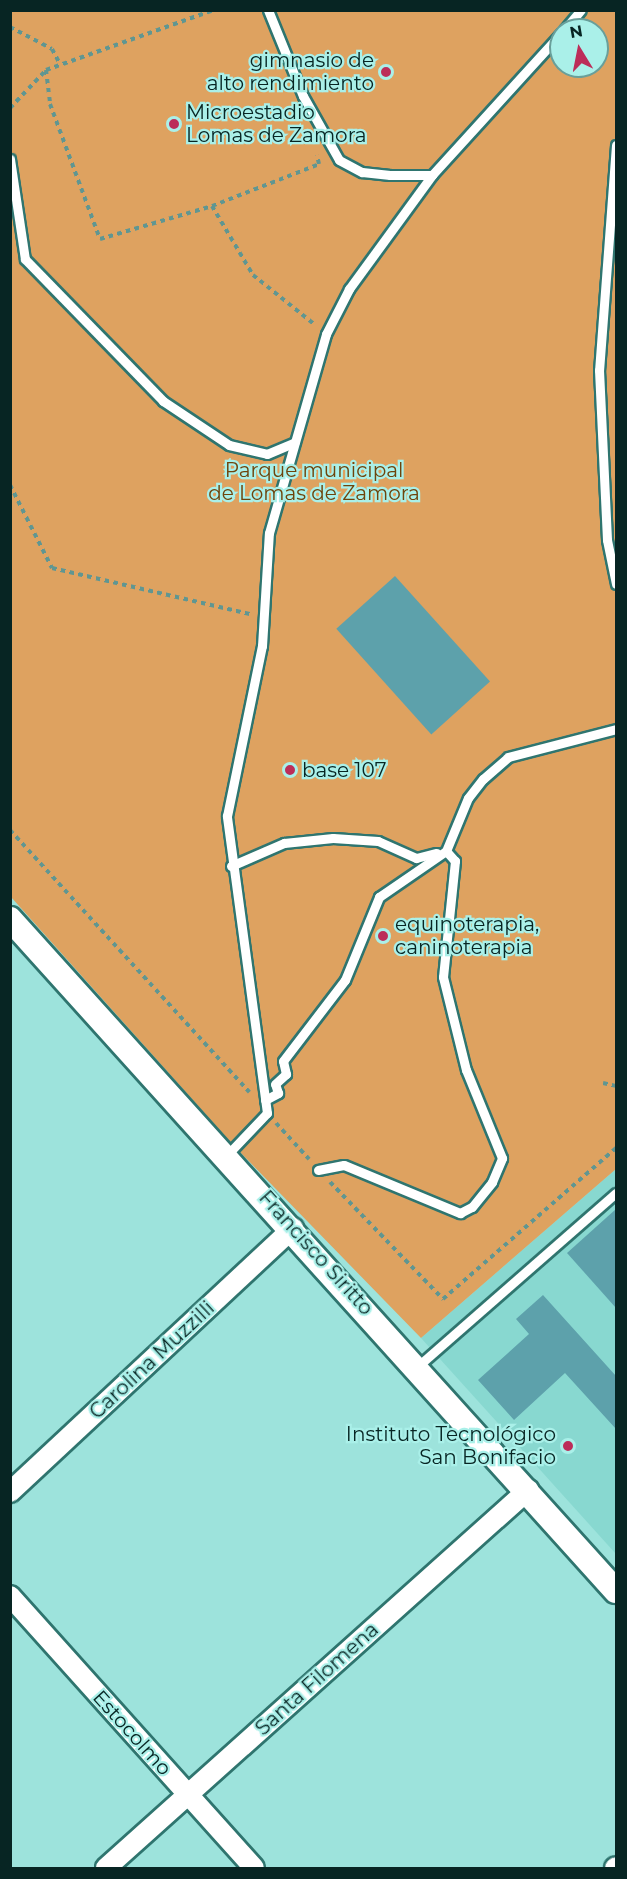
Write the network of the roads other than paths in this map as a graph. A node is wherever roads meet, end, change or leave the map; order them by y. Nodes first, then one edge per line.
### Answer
1 (268, 10) edge
2 (549, 45) edge
3 (616, 145) edge
4 (10, 159) edge
5 (432, 175) junction
6 (295, 442) junction
7 (616, 584) edge
8 (616, 729) edge
9 (446, 851) junction
10 (231, 866) junction
11 (10, 919) edge
12 (265, 1100) junction
13 (227, 1155) junction
14 (318, 1170) road end
15 (616, 1193) edge
16 (293, 1228) junction
17 (417, 1367) junction
18 (528, 1490) junction
19 (10, 1492) edge
20 (616, 1591) edge
21 (10, 1596) edge
22 (187, 1795) junction
23 (106, 1869) edge
24 (254, 1869) edge

1 - 5 lane
2 - 5 lane
3 - 7 lane
4 - 6 lane
5 - 6 lane
6 - 10 lane
8 - 9 lane
9 - 10 lane
9 - 12 lane
9 - 14 lane
10 - 12 lane
11 - 13 street, Francisco Siritto
12 - 13 lane
13 - 16 street, Francisco Siritto
15 - 17 lane
16 - 17 street, Francisco Siritto
16 - 19 street, Carolina Muzzilli
17 - 18 street, Francisco Siritto
18 - 20 street, Francisco Siritto
18 - 22 street, Santa Filomena
21 - 22 street, Estocolmo
22 - 23 street, Santa Filomena
22 - 24 street, Estocolmo

